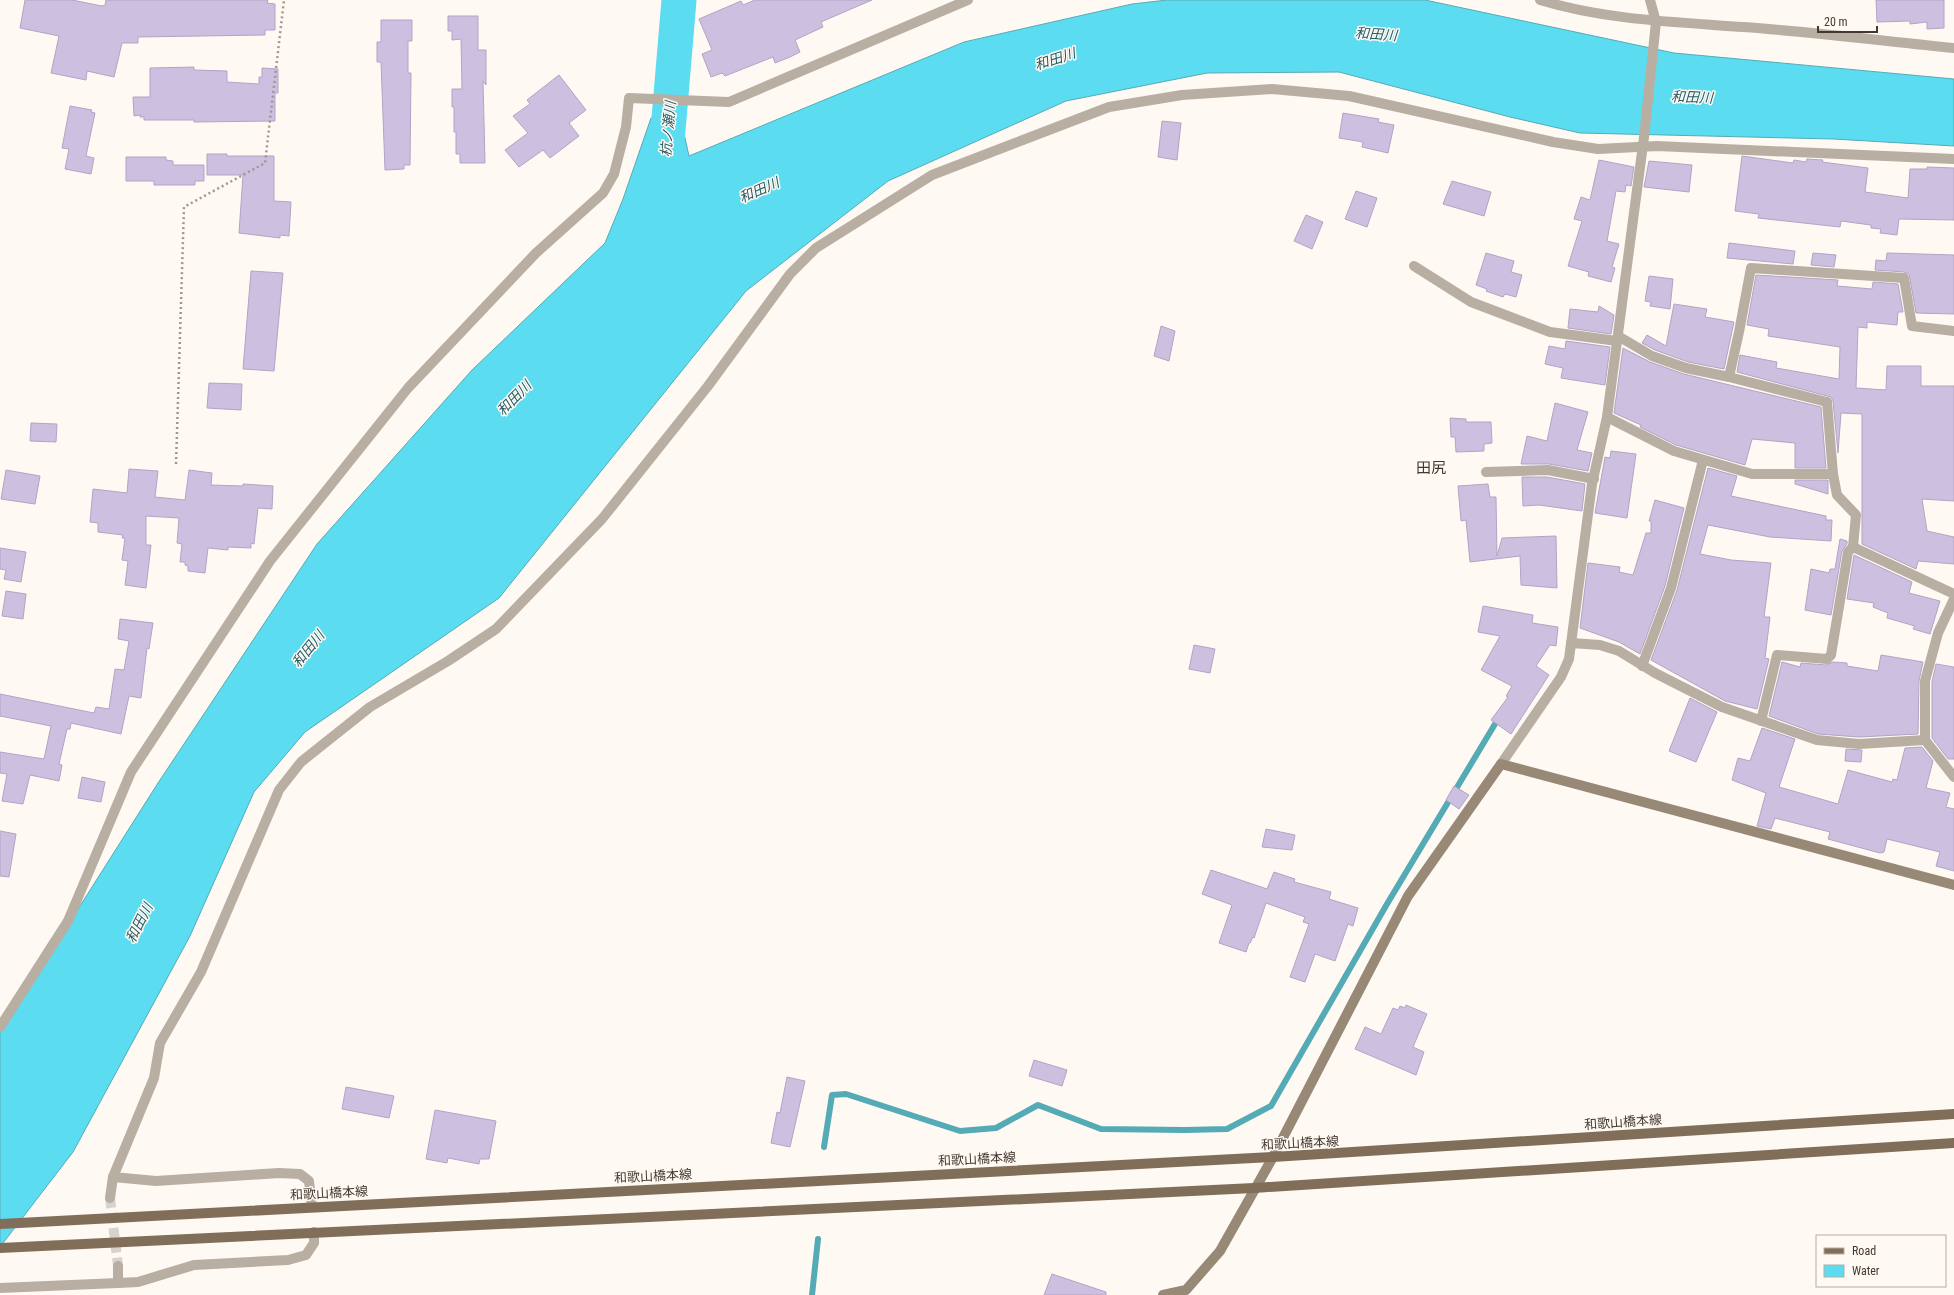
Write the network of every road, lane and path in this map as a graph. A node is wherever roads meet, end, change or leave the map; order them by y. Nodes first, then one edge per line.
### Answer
1 (284, 0) edge
2 (966, 0) edge
3 (1540, 0) edge
4 (1650, 0) edge
5 (1656, 22) junction
6 (1954, 48) edge
7 (1643, 142) junction
8 (1954, 159) edge
9 (1414, 266) dead end
10 (1954, 331) edge
11 (1617, 338) junction
12 (1729, 377) junction
13 (1607, 417) junction
14 (1704, 460) junction
15 (176, 464) dead end
16 (1486, 472) dead end
17 (1833, 474) junction
18 (1594, 479) junction
19 (1852, 547) junction
20 (1954, 594) edge
21 (1954, 599) edge
22 (1571, 642) junction
23 (1642, 666) junction
24 (1761, 720) junction
25 (1925, 740) junction
26 (1501, 764) junction
27 (1954, 777) edge
28 (1954, 885) edge
29 (0, 1027) edge
30 (1954, 1114) edge
31 (1954, 1143) edge
32 (1273, 1157) junction
33 (113, 1177) junction
34 (1254, 1188) junction
35 (110, 1198) tunnel mouth
36 (312, 1207) junction
37 (0, 1224) edge
38 (314, 1232) junction
39 (0, 1248) edge
40 (118, 1266) tunnel mouth
41 (118, 1283) junction
42 (0, 1288) edge
43 (1163, 1295) edge

1 - 15 path
2 - 29 street
3 - 5 street
4 - 5 street
5 - 6 street
5 - 7 street
7 - 8 street
7 - 11 street
7 - 33 street
9 - 11 street
10 - 12 street
11 - 12 street
11 - 13 street
12 - 17 street
13 - 14 street
13 - 18 street
14 - 17 street
14 - 23 street
16 - 18 street
17 - 19 street
18 - 22 street
19 - 20 street
19 - 24 street
21 - 25 street
22 - 23 street
22 - 26 street
23 - 24 street
24 - 25 street
25 - 27 street
26 - 28 street
26 - 32 street
30 - 32 main road, 和歌山橋本線
31 - 34 main road
32 - 34 street
32 - 36 main road, 和歌山橋本線
33 - 35 street
33 - 36 street
34 - 38 main road
34 - 43 street
36 - 37 main road, 和歌山橋本線
38 - 39 main road
38 - 41 street
40 - 41 street
41 - 42 street

